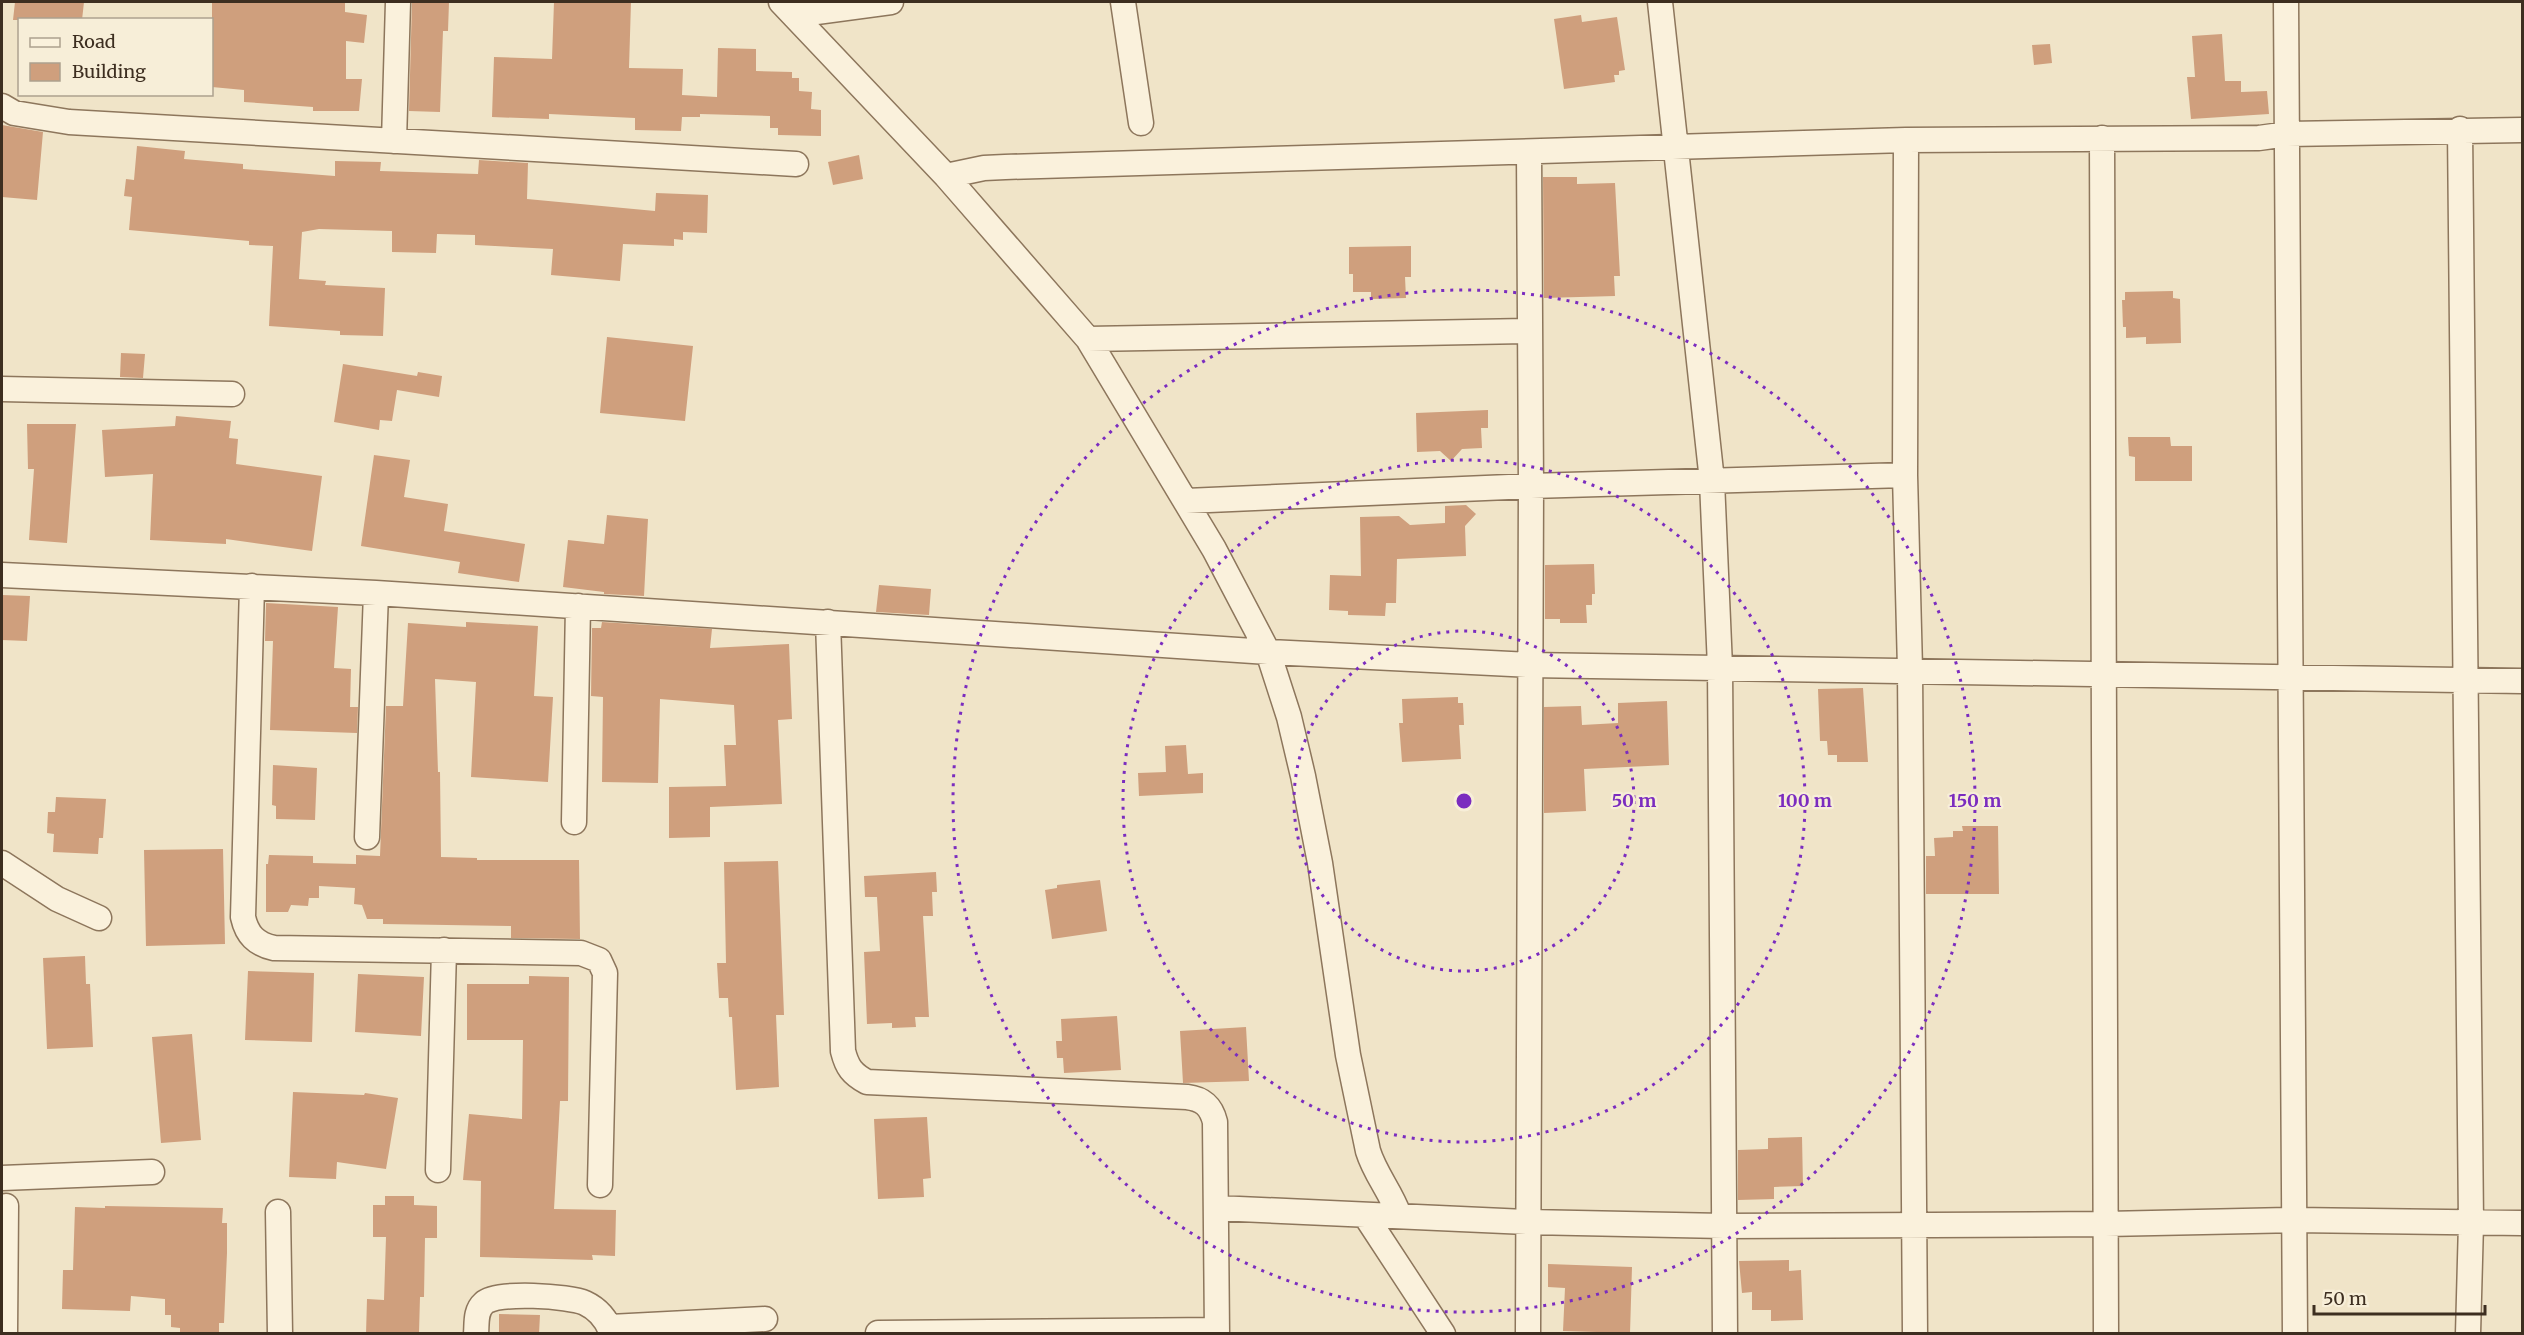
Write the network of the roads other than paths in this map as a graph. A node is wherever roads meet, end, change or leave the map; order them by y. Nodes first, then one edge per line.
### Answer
1 (398, 2) edge
2 (891, 2) edge
3 (1123, 2) edge
4 (1660, 2) edge
5 (2286, 2) edge
6 (788, 8) edge
7 (2, 106) edge
8 (1141, 123) dead end
9 (2460, 129) junction
10 (2523, 130) edge
11 (2288, 134) junction
12 (2102, 138) junction
13 (1906, 140) junction
14 (394, 141) junction
15 (1675, 147) junction
16 (1529, 152) junction
17 (796, 164) dead end
18 (946, 176) junction
19 (1530, 332) junction
20 (1088, 339) junction
21 (2, 389) edge
22 (232, 394) dead end
23 (1905, 475) junction
24 (1712, 481) junction
25 (1531, 486) junction
26 (1186, 501) junction
27 (2, 575) edge
28 (252, 586) junction
29 (376, 593) junction
30 (578, 606) junction
31 (828, 622) junction
32 (1268, 652) junction
33 (1530, 665) junction
34 (1720, 667) junction
35 (1910, 669) junction
36 (2104, 674) junction
37 (2291, 677) junction
38 (2467, 680) junction
39 (2523, 681) edge
40 (574, 822) dead end
41 (368, 837) dead end
42 (2, 863) edge
43 (99, 918) dead end
44 (444, 950) junction
45 (438, 1170) dead end
46 (152, 1172) dead end
47 (2, 1178) edge
48 (600, 1185) dead end
49 (6, 1206) dead end
50 (1217, 1208) junction
51 (278, 1212) dead end
52 (1365, 1215) junction
53 (1399, 1215) junction
54 (2294, 1220) junction
55 (1528, 1222) junction
56 (2471, 1223) junction
57 (2106, 1224) junction
58 (2523, 1224) edge
59 (1915, 1225) junction
60 (1724, 1226) junction
61 (765, 1319) dead end
62 (611, 1330) edge
63 (1217, 1332) edge
64 (878, 1333) edge
65 (5, 1334) edge
66 (280, 1334) edge
67 (476, 1334) edge
68 (1443, 1334) edge
69 (1528, 1334) edge
70 (1725, 1334) edge
71 (1915, 1334) edge
72 (2106, 1334) edge
73 (2295, 1334) edge
74 (2468, 1334) edge

1 - 14 street
2 - 6 street
3 - 8 street
4 - 15 street
5 - 11 street
6 - 18 street
7 - 14 street
9 - 10 street
9 - 11 street
9 - 38 street
11 - 12 street
11 - 37 street
12 - 13 street
12 - 36 street
13 - 15 street
13 - 23 street
14 - 17 street
15 - 16 street
15 - 24 street
16 - 18 street
16 - 19 street
18 - 20 street
19 - 20 street
19 - 25 street
20 - 26 street
21 - 22 street
23 - 24 street
23 - 35 street
24 - 25 street
24 - 34 street
25 - 26 street
25 - 33 street
26 - 32 street
27 - 28 street
28 - 29 street
28 - 44 street
29 - 30 street
29 - 41 street
30 - 31 street
30 - 40 street
31 - 32 street
31 - 50 street
32 - 33 street
32 - 53 street
33 - 34 street
33 - 55 street
34 - 35 street
34 - 60 street
35 - 36 street
35 - 59 street
36 - 37 street
36 - 57 street
37 - 38 street
37 - 54 street
38 - 39 street
38 - 56 street
42 - 43 street
44 - 45 street
44 - 48 street
46 - 47 street
49 - 65 street
50 - 52 street
50 - 63 street
51 - 66 street
52 - 53 street
52 - 68 street
53 - 55 street
54 - 56 street
54 - 57 street
54 - 73 street
55 - 60 street
55 - 69 street
56 - 58 street
56 - 74 street
57 - 59 street
57 - 72 street
59 - 60 street
59 - 71 street
60 - 70 street
61 - 62 street
62 - 67 street
63 - 64 street

